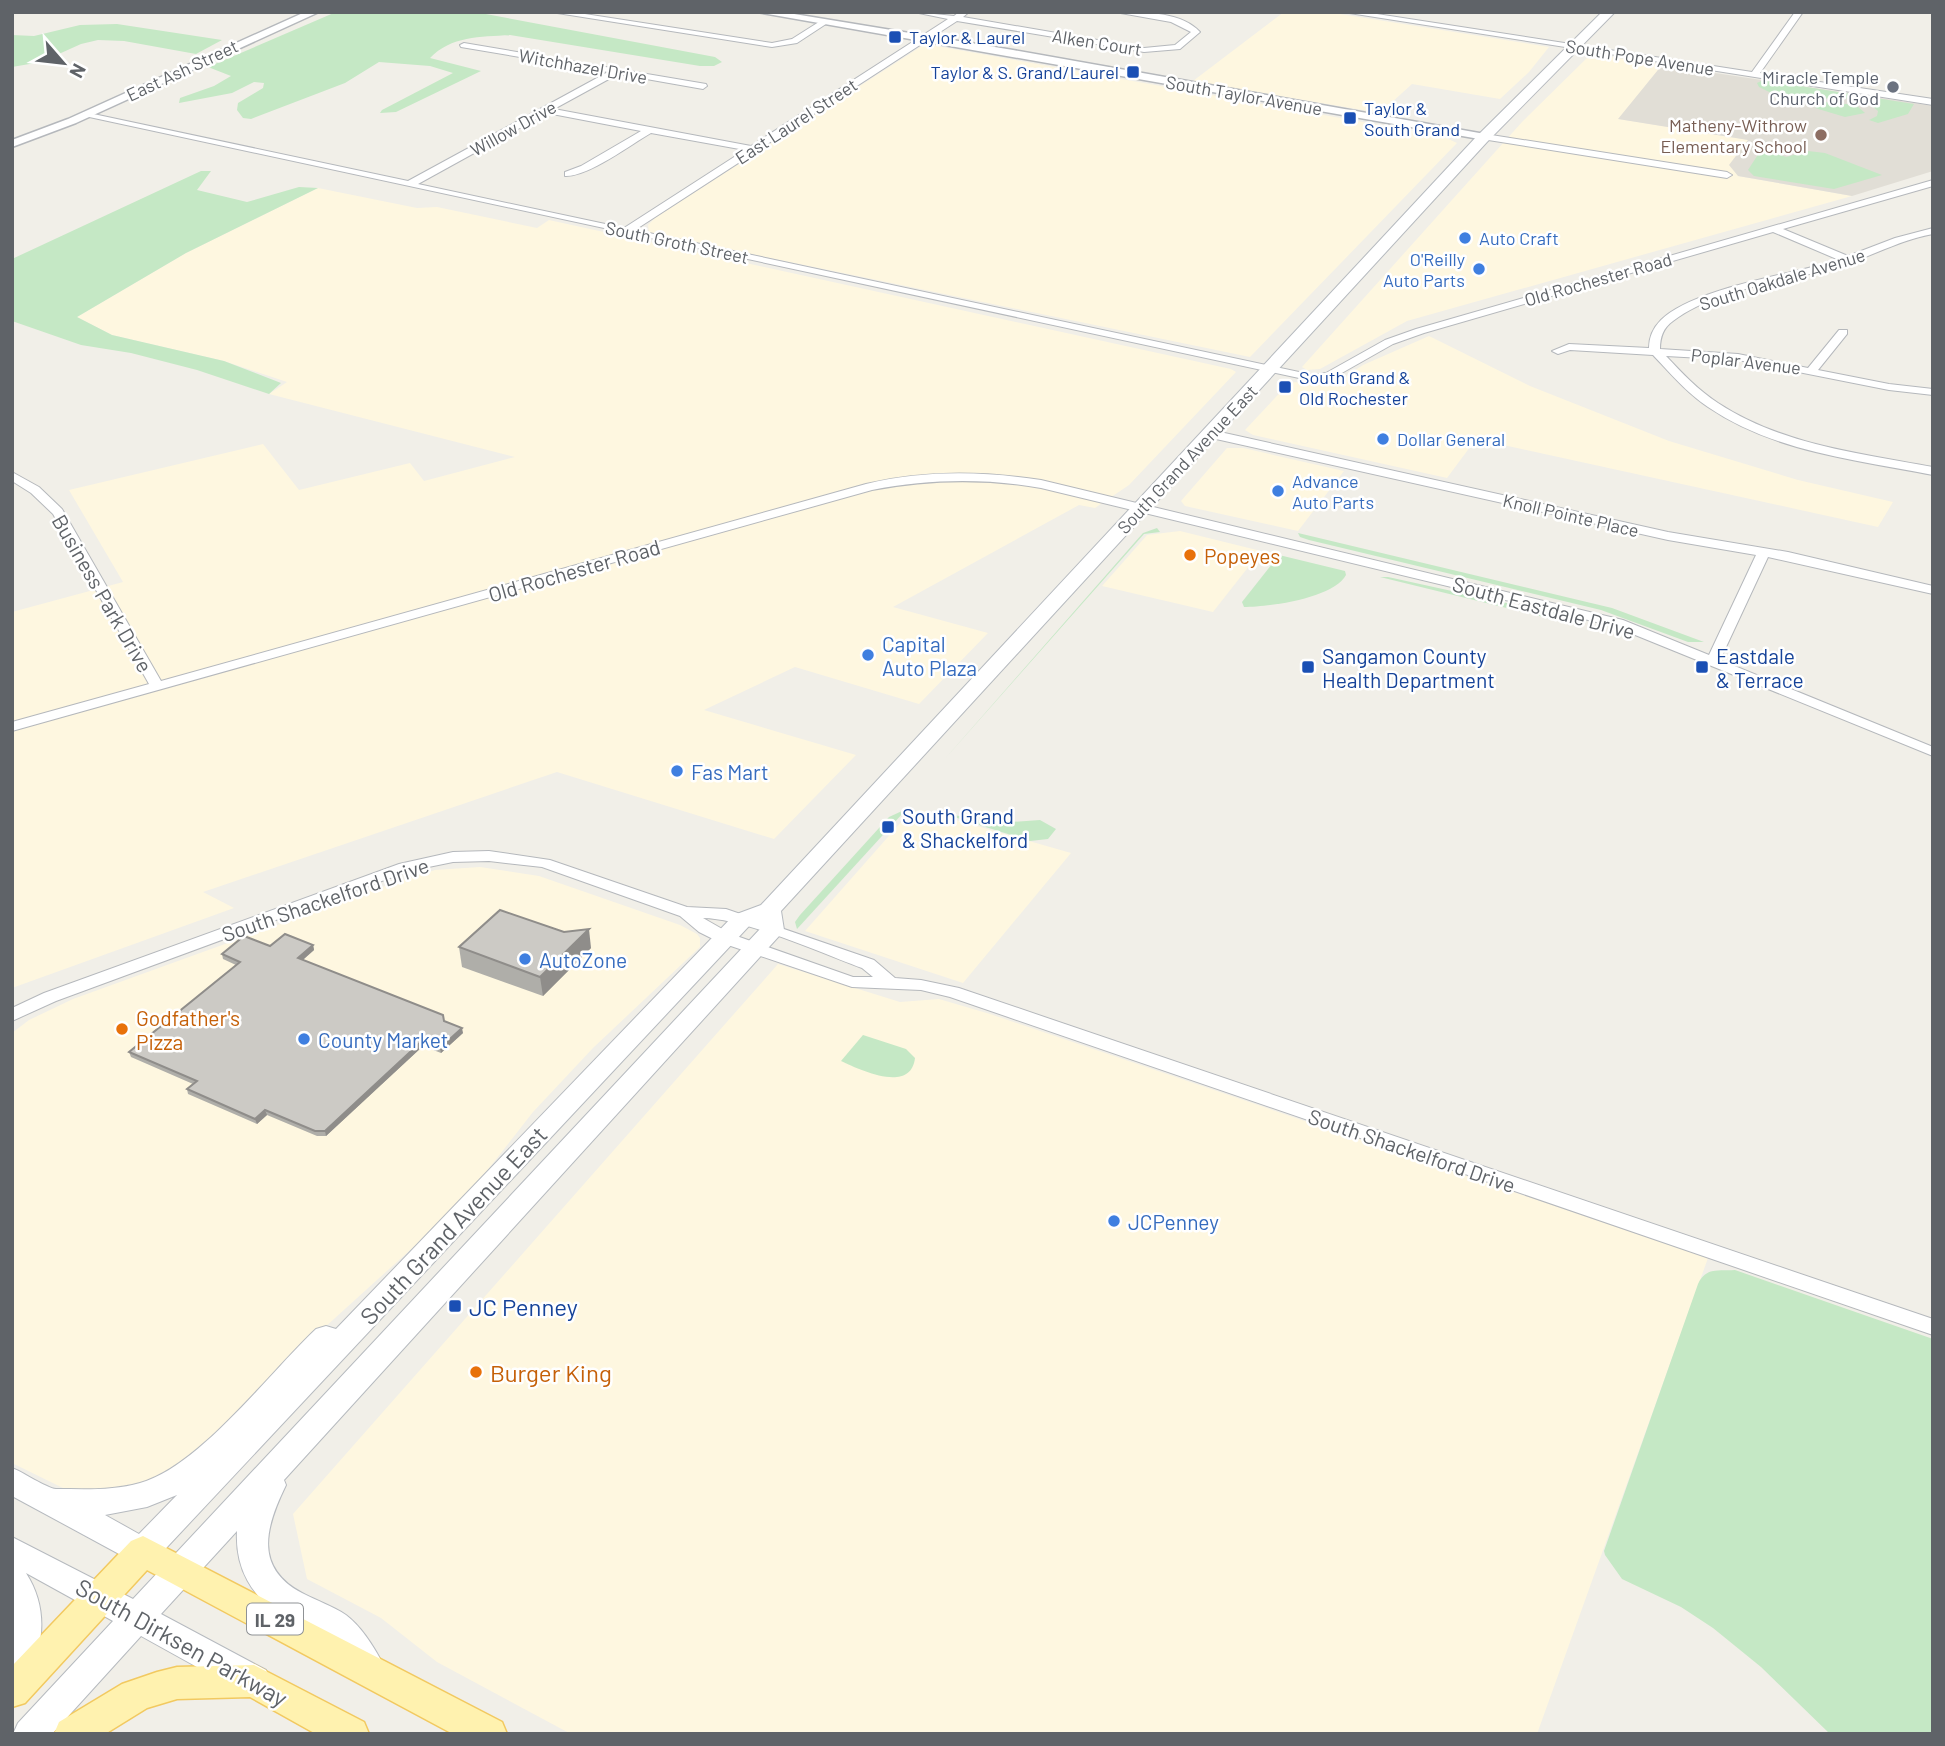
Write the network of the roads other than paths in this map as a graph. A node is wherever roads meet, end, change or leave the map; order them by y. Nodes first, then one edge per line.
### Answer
1 (314, 12) edge
2 (555, 12) edge
3 (762, 12) edge
4 (918, 12) edge
5 (965, 12) edge
6 (1119, 12) edge
7 (1347, 12) edge
8 (1426, 12) edge
9 (1609, 12) edge
10 (1799, 12) edge
11 (954, 19) junction
12 (825, 22) junction
13 (1414, 22) junction
14 (925, 38) junction
15 (464, 44) dead end
16 (1576, 47) junction
17 (615, 72) junction
18 (1754, 75) junction
19 (703, 86) dead end
20 (1933, 102) edge
21 (545, 110) junction
22 (85, 115) junction
23 (649, 130) junction
24 (1485, 137) junction
25 (16, 141) edge
26 (753, 149) junction
27 (568, 174) dead end
28 (1727, 175) dead end
29 (1933, 183) edge
30 (410, 184) junction
31 (1774, 229) junction
32 (626, 231) junction
33 (1933, 231) edge
34 (1848, 260) junction
35 (1843, 332) dead end
36 (1558, 351) dead end
37 (1654, 351) junction
38 (1269, 369) junction
39 (1812, 370) junction
40 (1933, 392) edge
41 (1211, 434) junction
42 (1933, 471) edge
43 (12, 476) edge
44 (1141, 509) junction
45 (1764, 552) junction
46 (1933, 590) edge
47 (1713, 661) junction
48 (157, 687) junction
49 (12, 727) edge
50 (1933, 752) edge
51 (686, 912) junction
52 (733, 929) junction
53 (765, 929) junction
54 (889, 982) junction
55 (12, 1015) edge
56 (371, 1311) junction
57 (1933, 1327) edge
58 (300, 1441) junction
59 (12, 1481) edge
60 (45, 1498) junction
61 (12, 1550) edge
62 (144, 1551) junction
63 (180, 1570) junction
64 (12, 1579) edge
65 (100, 1596) junction
66 (137, 1617) junction
67 (369, 1668) junction
68 (12, 1680) edge
69 (254, 1681) junction
70 (12, 1691) edge
71 (30, 1734) edge
72 (72, 1734) edge
73 (351, 1734) edge
74 (489, 1734) edge

1 - 22 street, East Ash Street
2 - 12 street
3 - 12 street, South Taylor Avenue
4 - 11 street
5 - 11 street, East Laurel Street
6 - 11 street, Alken Court
7 - 13 street, South Pope Avenue
8 - 13 street
9 - 16 main road, South Grand Avenue East
10 - 18 street
11 - 14 street, East Laurel Street
12 - 14 street, South Taylor Avenue
13 - 16 street, South Pope Avenue
14 - 24 street, South Taylor Avenue
14 - 26 street, East Laurel Street
15 - 17 street, Witchhazel Drive
16 - 18 street, South Pope Avenue
16 - 24 main road, South Grand Avenue East
17 - 19 street, Witchhazel Drive
17 - 21 street, Willow Drive
18 - 20 street, South Pope Avenue
21 - 23 street
21 - 30 street, Willow Drive
22 - 25 street, East Ash Street
22 - 30 street, South Groth Street
23 - 26 street
23 - 27 street
24 - 28 street, South Taylor Avenue
24 - 38 main road, South Grand Avenue East
26 - 32 street, East Laurel Street
29 - 31 street, Old Rochester Road
30 - 32 street, South Groth Street
31 - 34 street
31 - 38 street, Old Rochester Road
32 - 38 street, South Groth Street
33 - 34 street, South Oakdale Avenue
34 - 37 street, South Oakdale Avenue
35 - 39 street
36 - 37 street, Poplar Avenue
37 - 39 street, Poplar Avenue
37 - 42 street
38 - 41 main road, South Grand Avenue East
39 - 40 street, Poplar Avenue
41 - 44 main road, South Grand Avenue East
41 - 45 street, Knoll Pointe Place
43 - 48 street, Business Park Drive
44 - 47 street, South Eastdale Drive
44 - 48 street, Old Rochester Road
44 - 53 main road, South Grand Avenue East
45 - 46 street, Knoll Pointe Place
45 - 47 street
47 - 50 street, South Eastdale Drive
48 - 49 street, Old Rochester Road
51 - 52 street, South Shackelford Drive
51 - 52 street, South Shackelford Drive
51 - 55 street, South Shackelford Drive
52 - 53 main road, South Grand Avenue East
52 - 53 street, South Shackelford Drive
52 - 56 main road, South Grand Avenue East
53 - 54 street, South Shackelford Drive
53 - 54 street, South Shackelford Drive
53 - 58 main road, South Grand Avenue East
54 - 57 street, South Shackelford Drive
56 - 60 main road
56 - 62 main road, South Grand Avenue East
58 - 63 main road, South Grand Avenue East
58 - 67 main road
59 - 60 main road
60 - 62 main road
61 - 65 main road, South Dirksen Parkway
62 - 63 main road, IL 29
62 - 65 main road
63 - 66 main road, South Grand Avenue East
63 - 67 main road, IL 29
64 - 68 main road
65 - 66 main road, South Dirksen Parkway
65 - 70 main road
66 - 69 main road, South Dirksen Parkway
66 - 71 main road, South Grand Avenue East
67 - 74 main road, IL 29
69 - 72 main road
69 - 73 main road, South Dirksen Parkway

